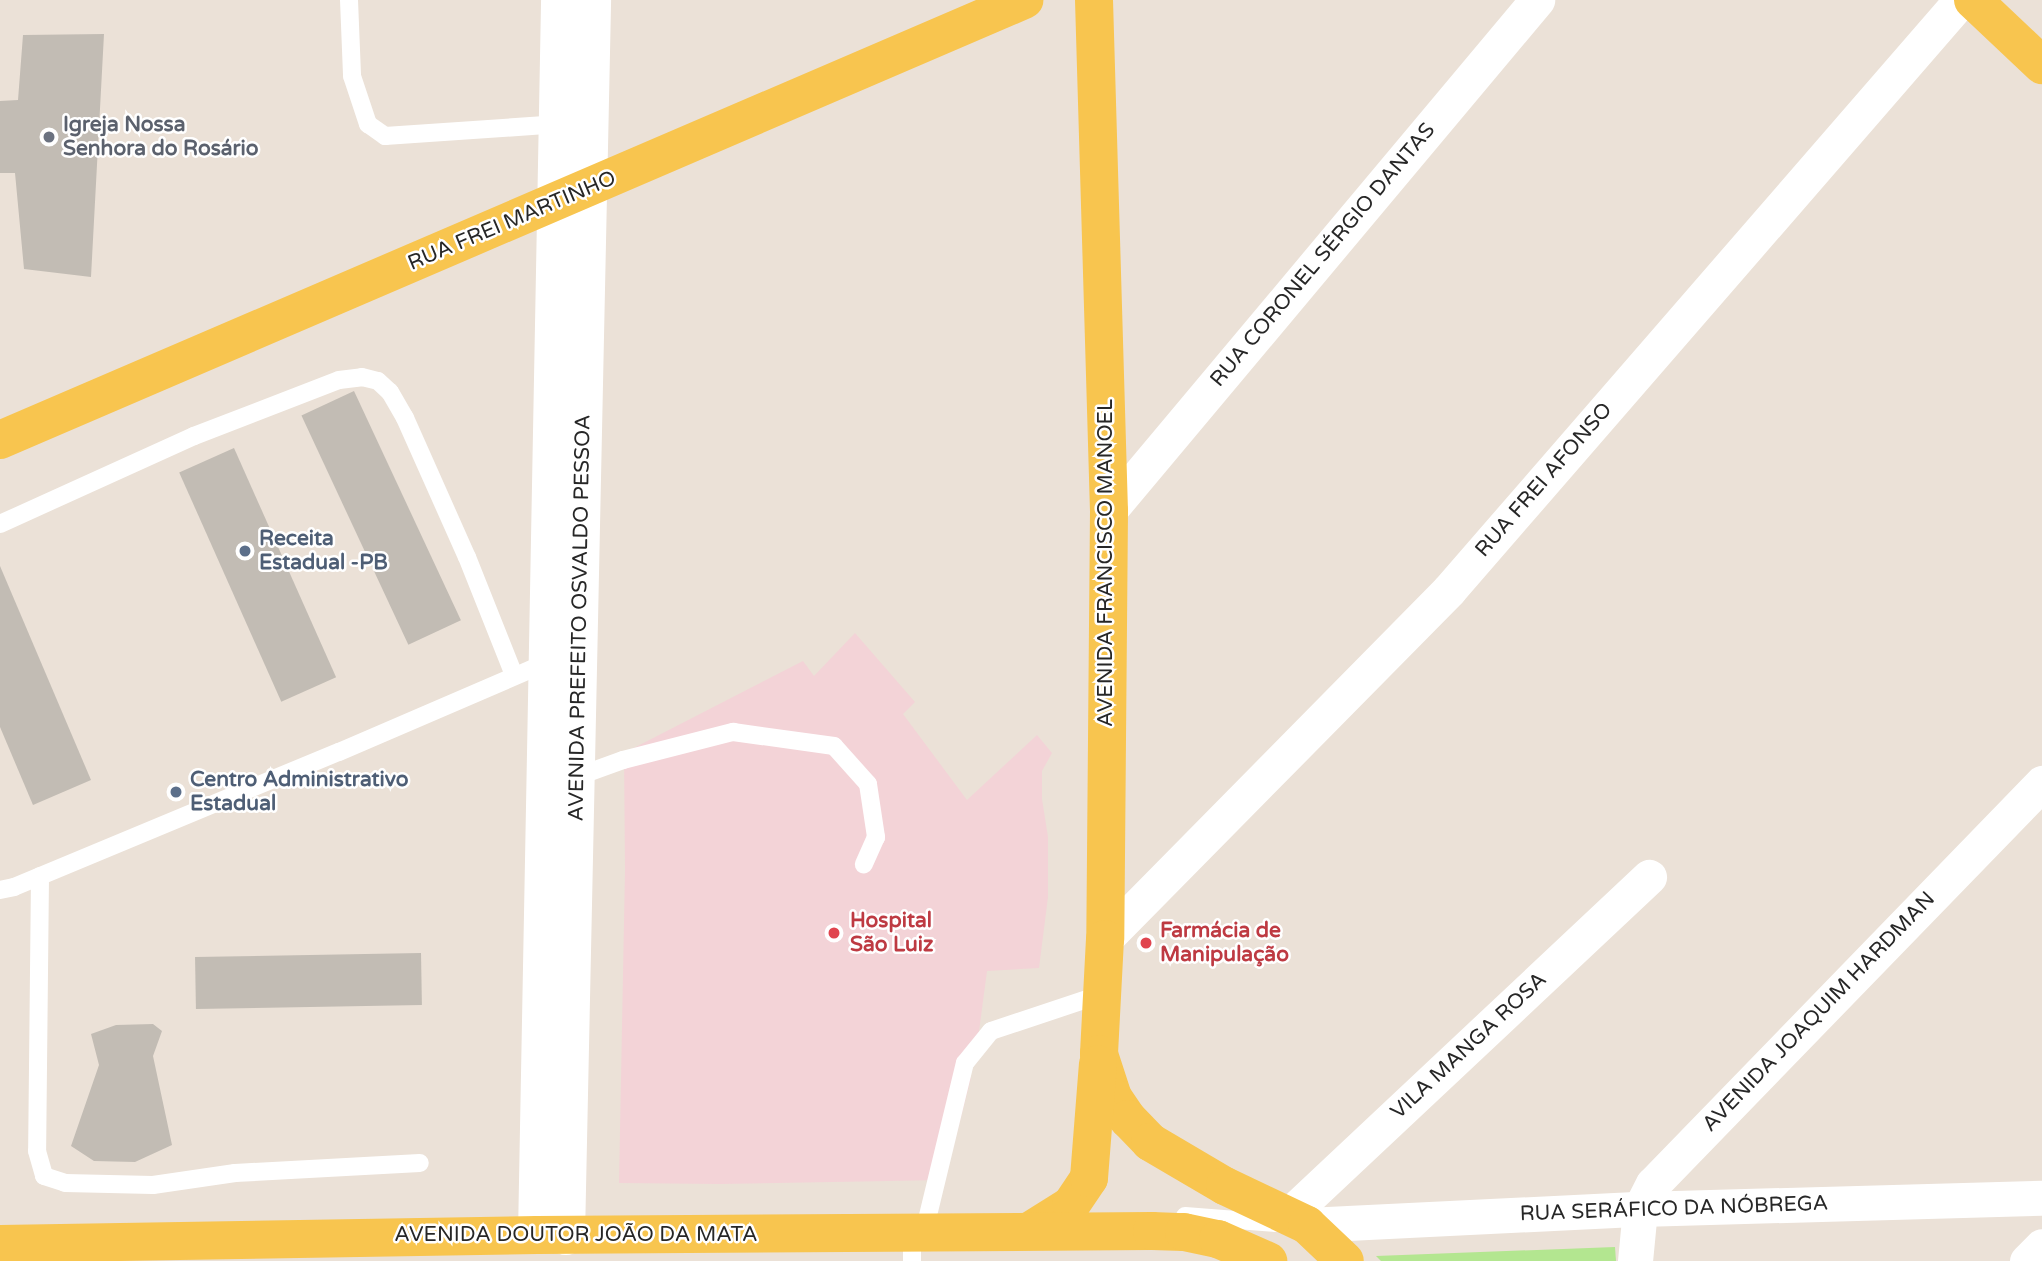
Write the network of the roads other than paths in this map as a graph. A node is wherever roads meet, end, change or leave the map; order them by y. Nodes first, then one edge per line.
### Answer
1 (349, 0) edge
2 (561, 0) edge
3 (592, 0) edge
4 (1024, 0) edge
5 (1094, 0) edge
6 (1537, 0) edge
7 (1961, 0) edge
8 (1973, 0) edge
9 (2042, 65) edge
10 (560, 124) junction
11 (575, 194) junction
12 (0, 440) edge
13 (1109, 511) junction
14 (0, 524) edge
15 (531, 669) junction
16 (576, 776) junction
17 (2042, 783) edge
18 (863, 864) dead end
19 (40, 876) junction
20 (1649, 877) dead end
21 (0, 890) edge
22 (1105, 939) junction
23 (1102, 994) junction
24 (1100, 1054) junction
25 (420, 1163) dead end
26 (2042, 1198) edge
27 (1640, 1209) junction
28 (1298, 1220) junction
29 (1041, 1224) junction
30 (552, 1234) junction
31 (919, 1236) edge
32 (0, 1244) edge
33 (2042, 1246) edge
34 (282, 1250) edge
35 (1268, 1261) edge
36 (1345, 1261) edge
37 (1635, 1261) edge
38 (2027, 1261) edge

1 - 10 lane
2 - 10 street, AVENIDA PREFEITO OSVALDO PESSOA
3 - 11 street, AVENIDA PREFEITO OSVALDO PESSOA
4 - 11 main road, RUA FREI MARTINHO
5 - 13 main road, AVENIDA FRANCISCO MANOEL
6 - 13 street, RUA CORONEL SÉRGIO DANTAS
7 - 22 street, RUA FREI AFONSO
8 - 9 main road
10 - 11 street, AVENIDA PREFEITO OSVALDO PESSOA
11 - 12 main road, RUA FREI MARTINHO
11 - 15 street, AVENIDA PREFEITO OSVALDO PESSOA
11 - 16 street, AVENIDA PREFEITO OSVALDO PESSOA
13 - 22 main road, AVENIDA FRANCISCO MANOEL
14 - 15 lane
15 - 19 lane
15 - 30 street, AVENIDA PREFEITO OSVALDO PESSOA
16 - 18 lane
16 - 30 street, AVENIDA PREFEITO OSVALDO PESSOA
17 - 27 street, AVENIDA JOAQUIM HARDMAN
19 - 21 lane
19 - 25 lane
20 - 28 street, VILA MANGA ROSA
22 - 23 main road, AVENIDA FRANCISCO MANOEL
23 - 24 main road, AVENIDA FRANCISCO MANOEL
23 - 31 lane
24 - 28 main road, AVENIDA FRANCISCO MANOEL
24 - 29 main road
26 - 27 street, RUA SERÁFICO DA NÓBREGA
27 - 28 street, RUA SERÁFICO DA NÓBREGA
27 - 37 street, AVENIDA JOAQUIM HARDMAN
28 - 29 lane
28 - 36 main road, AVENIDA FRANCISCO MANOEL
29 - 31 main road, AVENIDA DOUTOR JOÃO DA MATA
29 - 35 main road, AVENIDA DOUTOR JOÃO DA MATA
30 - 31 main road, AVENIDA DOUTOR JOÃO DA MATA
30 - 34 main road, AVENIDA DOUTOR JOÃO DA MATA
32 - 34 main road, AVENIDA DOUTOR JOÃO DA MATA
33 - 38 street

